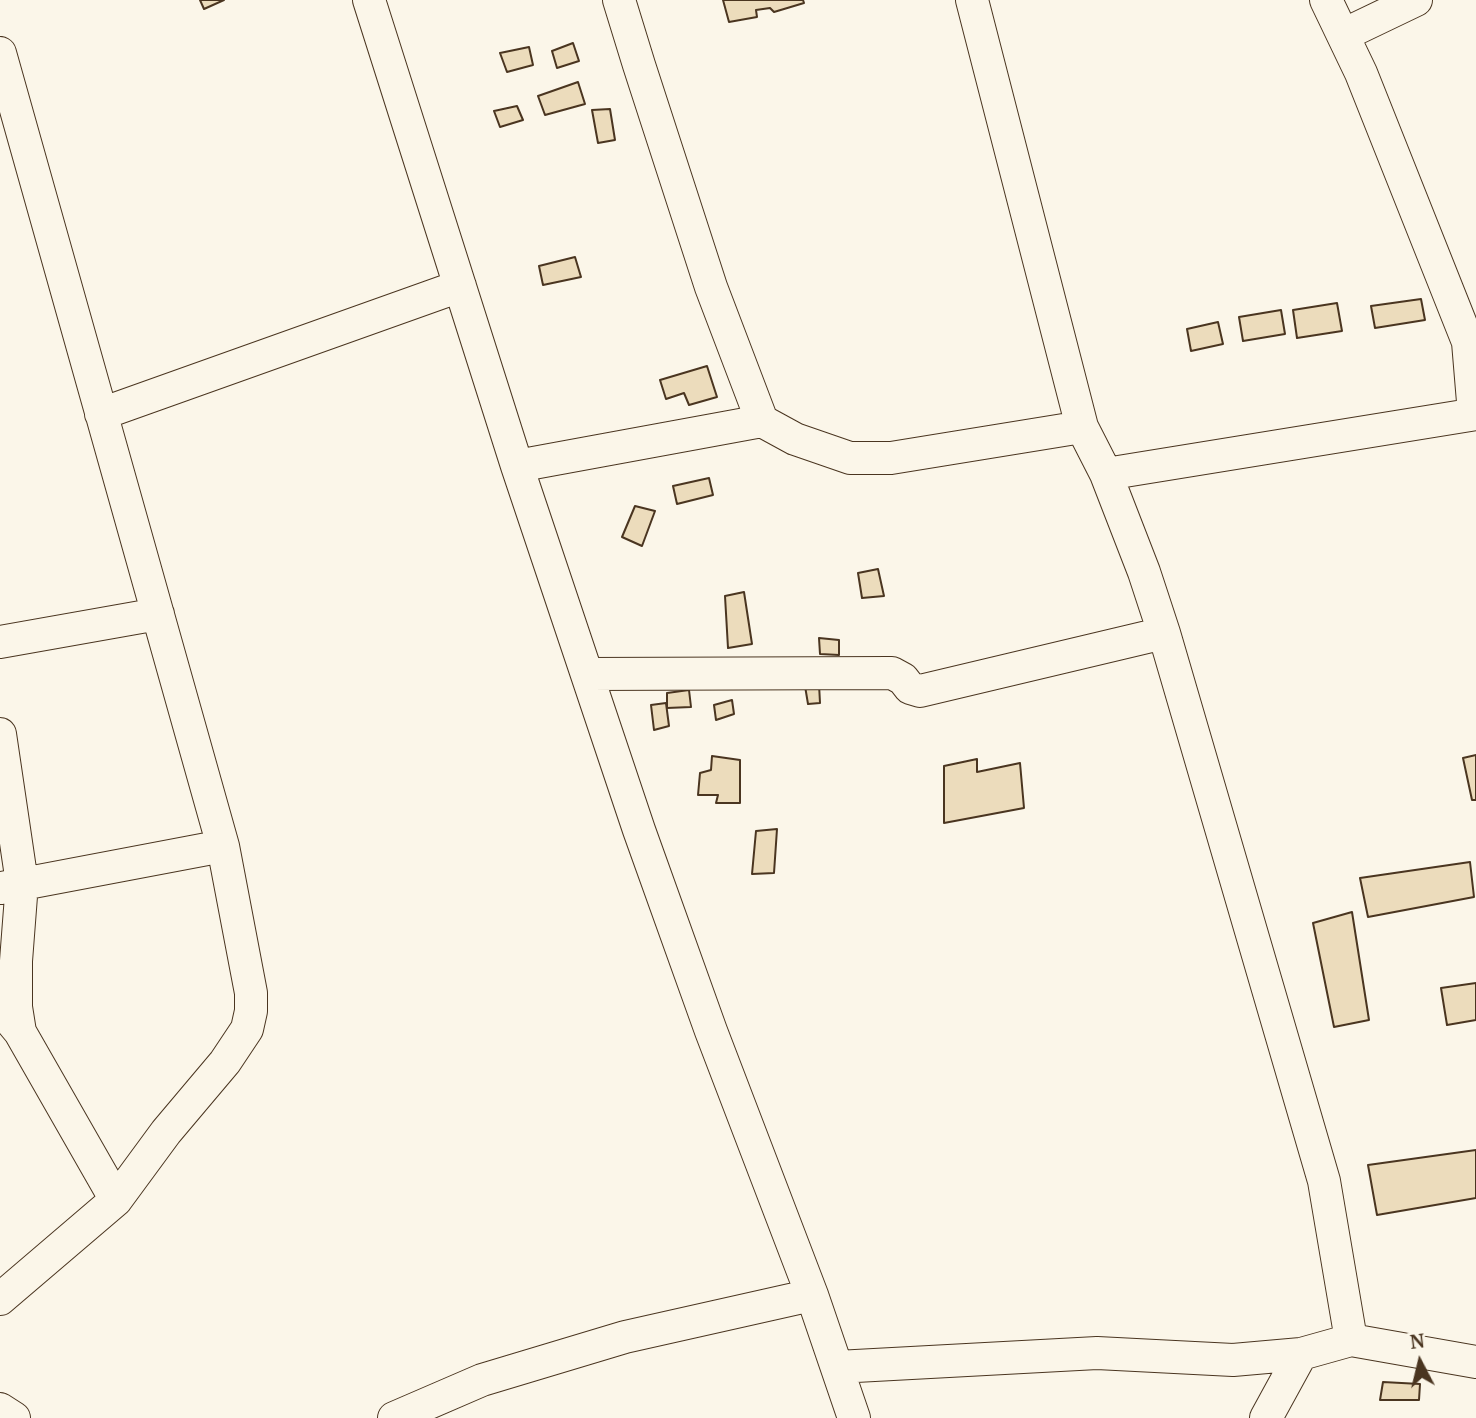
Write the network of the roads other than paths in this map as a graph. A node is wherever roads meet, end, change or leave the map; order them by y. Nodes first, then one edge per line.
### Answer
1 (369, 0) edge
2 (619, 0) edge
3 (972, 0) edge
4 (1326, 0) edge
5 (1416, 0) edge
6 (1343, 35) junction
7 (0, 53) edge
8 (460, 286) junction
9 (101, 414) junction
10 (1475, 414) edge
11 (762, 421) junction
12 (1082, 427) junction
13 (517, 466) junction
14 (1106, 474) junction
15 (158, 614) junction
16 (1164, 633) junction
17 (0, 642) edge
18 (587, 674) junction
19 (0, 734) edge
20 (223, 846) junction
21 (11, 885) edge
22 (0, 1007) edge
23 (20, 1032) junction
24 (116, 1200) junction
25 (812, 1295) junction
26 (0, 1299) edge
27 (1351, 1340) junction
28 (1301, 1354) junction
29 (1476, 1362) edge
30 (837, 1367) junction
31 (0, 1409) edge
32 (14, 1418) edge
33 (394, 1418) edge
34 (854, 1418) edge
35 (1266, 1418) edge

1 - 8 street
2 - 11 street
3 - 12 street
4 - 6 street
5 - 6 street
6 - 10 street
7 - 9 street
8 - 9 street
8 - 13 street
9 - 15 street
10 - 14 street
11 - 12 street
11 - 13 street
12 - 14 street
13 - 18 street
14 - 16 street
15 - 17 street
15 - 20 street
16 - 18 street
16 - 27 street
18 - 25 street
19 - 21 street
20 - 21 street
20 - 24 street
21 - 23 street
22 - 23 street
23 - 24 street
24 - 26 street
25 - 30 street
25 - 33 street
27 - 28 street
27 - 29 street
28 - 30 street
28 - 35 street
30 - 34 street
31 - 32 street

